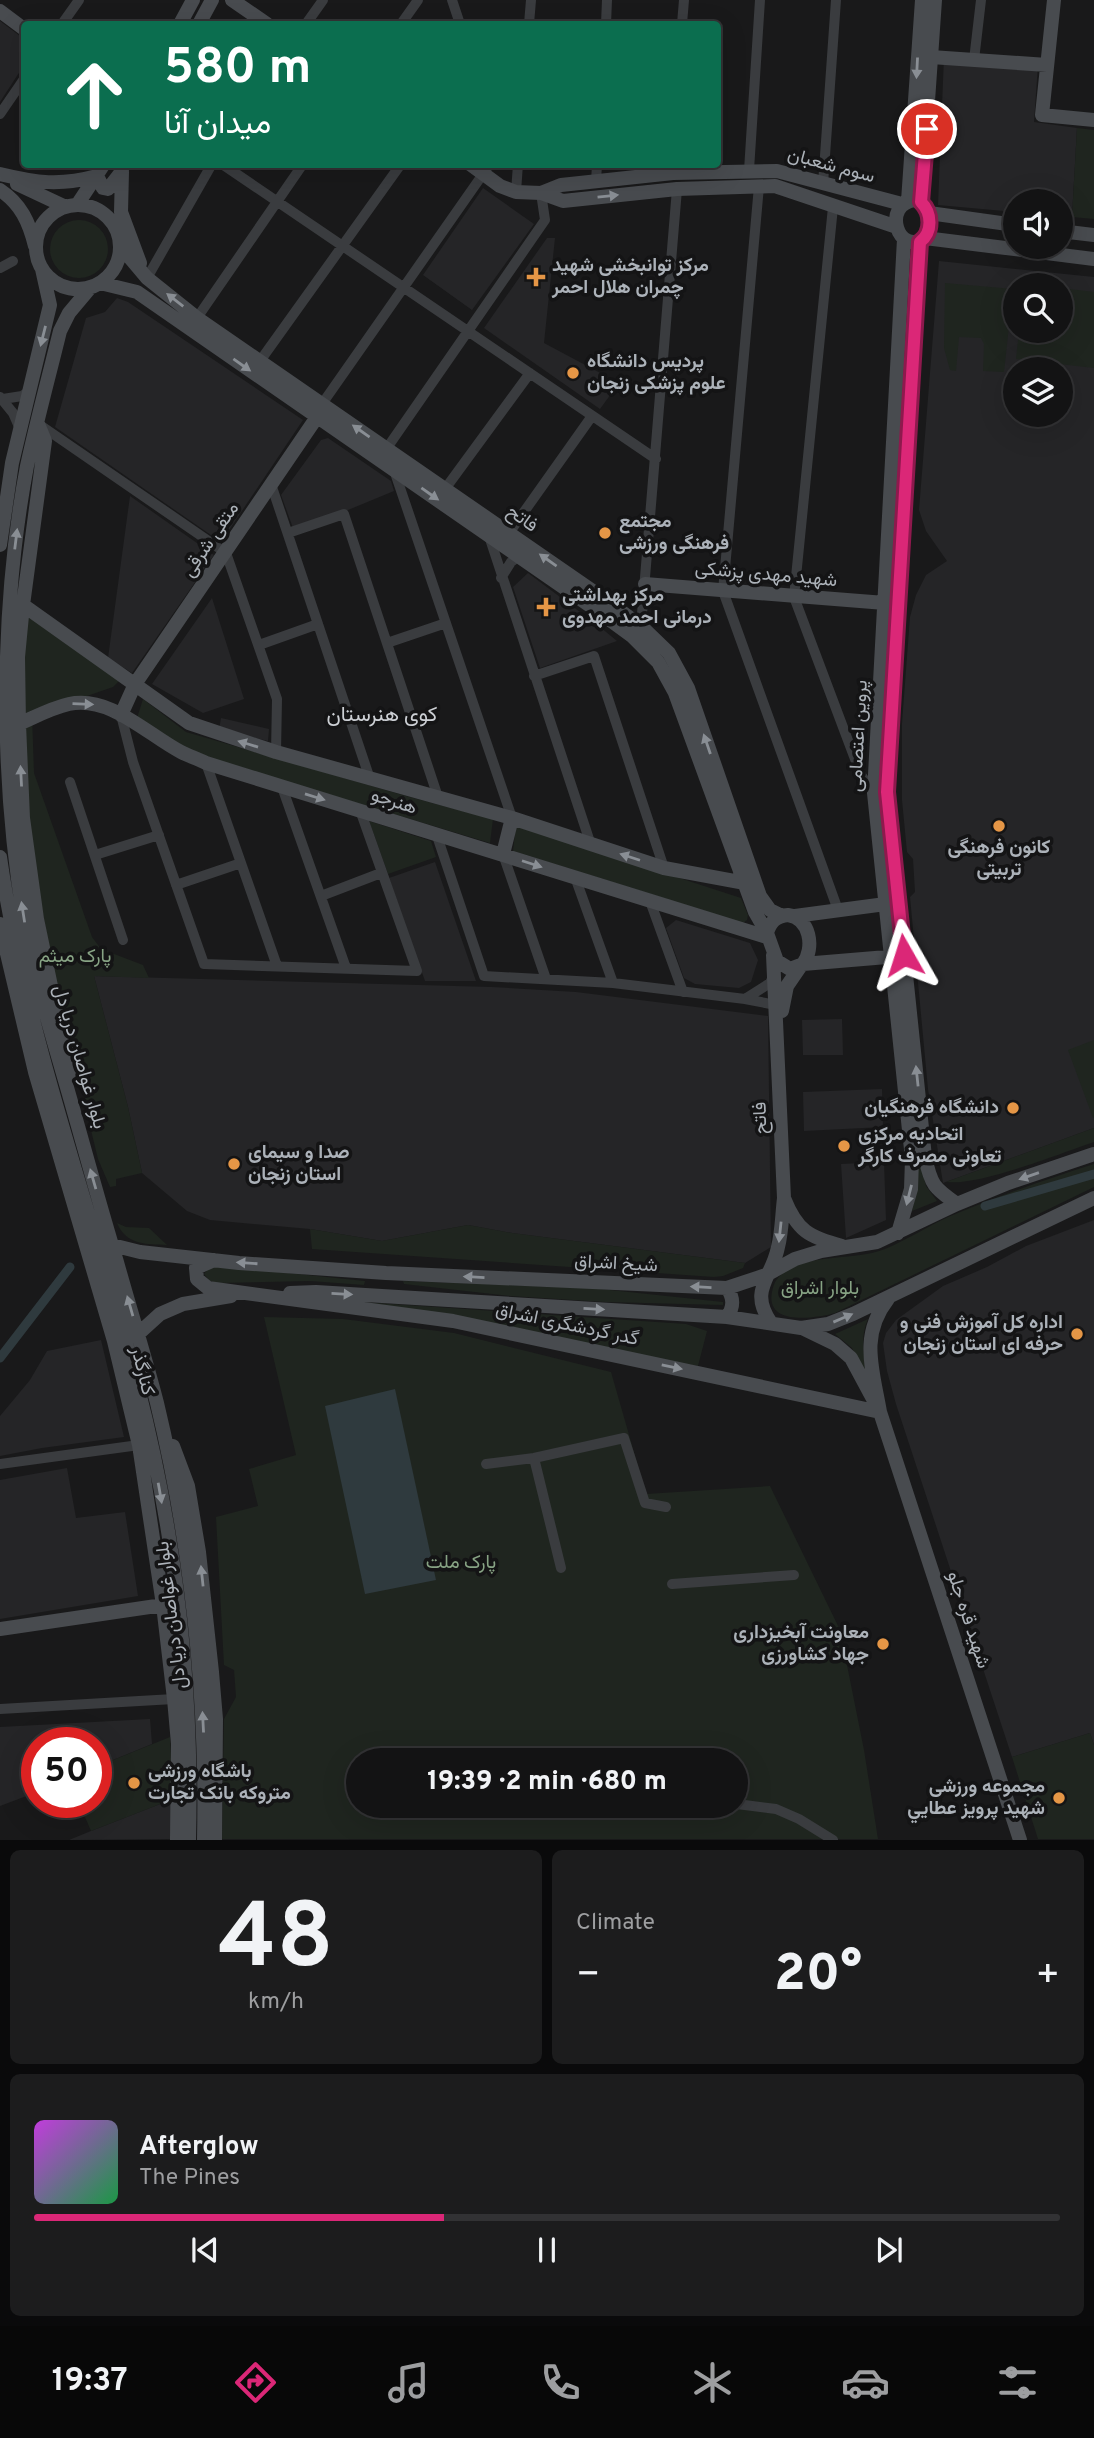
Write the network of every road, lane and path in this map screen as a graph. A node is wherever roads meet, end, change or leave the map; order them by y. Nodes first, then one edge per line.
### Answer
1 (79, 0) edge
2 (193, 0) edge
3 (212, 0) edge
4 (232, 0) edge
5 (323, 0) edge
6 (418, 0) edge
7 (452, 0) edge
8 (531, 0) edge
9 (607, 0) edge
10 (684, 0) edge
11 (760, 0) edge
12 (836, 0) edge
13 (922, 0) edge
14 (935, 0) edge
15 (981, 0) edge
16 (1054, 0) edge
17 (0, 11) edge
18 (64, 21) edge
19 (182, 21) edge
20 (201, 21) edge
21 (263, 21) edge
22 (308, 21) edge
23 (403, 21) edge
24 (459, 21) edge
25 (529, 21) edge
26 (606, 21) edge
27 (682, 21) edge
28 (21, 27) edge
29 (931, 57) junction
30 (974, 60) junction
31 (1047, 65) junction
32 (21, 83) edge
33 (0, 114) edge
34 (1094, 120) edge
35 (123, 168) edge
36 (210, 168) edge
37 (228, 168) edge
38 (300, 168) edge
39 (398, 168) edge
40 (518, 168) edge
41 (597, 168) edge
42 (673, 169) edge
43 (100, 170) edge
44 (487, 170) edge
45 (749, 170) junction
46 (0, 174) edge
47 (596, 182) junction
48 (822, 184) junction
49 (759, 186) junction
50 (677, 189) junction
51 (0, 190) edge
52 (516, 192) junction
53 (541, 193) junction
54 (878, 198) junction
55 (277, 202) junction
56 (915, 205) junction
57 (71, 206) junction
58 (833, 207) junction
59 (107, 217) junction
60 (967, 218) junction
61 (875, 220) junction
62 (1003, 223) edge
63 (901, 233) junction
64 (1073, 233) edge
65 (1094, 235) edge
66 (923, 240) junction
67 (962, 243) junction
68 (120, 246) junction
69 (341, 246) junction
70 (37, 251) junction
71 (1094, 259) edge
72 (13, 261) dead end
73 (0, 268) edge
74 (42, 269) junction
75 (147, 278) junction
76 (95, 285) junction
77 (403, 289) junction
78 (50, 304) junction
79 (69, 313) junction
80 (197, 318) junction
81 (468, 331) junction
82 (260, 361) junction
83 (530, 373) junction
84 (29, 391) junction
85 (2, 398) edge
86 (320, 410) junction
87 (592, 416) junction
88 (38, 424) junction
89 (20, 430) junction
90 (387, 449) junction
91 (656, 459) junction
92 (394, 470) junction
93 (271, 484) junction
94 (445, 489) junction
95 (288, 533) junction
96 (509, 533) junction
97 (488, 535) junction
98 (0, 545) edge
99 (226, 553) junction
100 (519, 556) junction
101 (501, 579) junction
102 (645, 584) junction
103 (723, 591) junction
104 (794, 597) junction
105 (885, 603) junction
106 (23, 605) junction
107 (446, 623) junction
108 (318, 624) junction
109 (641, 626) junction
110 (387, 643) junction
111 (259, 645) junction
112 (664, 657) junction
113 (534, 676) junction
114 (135, 684) junction
115 (121, 715) junction
116 (19, 724) junction
117 (276, 752) junction
118 (206, 763) junction
119 (370, 779) junction
120 (70, 782) dead end
121 (282, 787) junction
122 (874, 793) junction
123 (438, 797) junction
124 (360, 810) junction
125 (512, 818) junction
126 (159, 835) junction
127 (437, 836) junction
128 (591, 845) junction
129 (503, 854) junction
130 (95, 855) junction
131 (0, 857) edge
132 (241, 863) junction
133 (664, 869) junction
134 (381, 873) junction
135 (575, 877) junction
136 (749, 881) junction
137 (176, 885) junction
138 (321, 896) junction
139 (650, 901) junction
140 (892, 904) junction
141 (838, 910) junction
142 (788, 916) junction
143 (0, 924) edge
144 (767, 935) junction
145 (123, 940) dead end
146 (773, 955) junction
147 (897, 956) junction
148 (858, 960) junction
149 (802, 965) junction
150 (276, 966) junction
151 (346, 968) junction
152 (774, 975) junction
153 (546, 979) junction
154 (893, 981) junction
155 (613, 983) junction
156 (683, 992) junction
157 (745, 999) junction
158 (776, 1005) junction
159 (777, 1036) junction
160 (40, 1071) junction
161 (66, 1083) junction
162 (1094, 1154) edge
163 (784, 1198) junction
164 (1094, 1198) edge
165 (957, 1203) junction
166 (898, 1233) junction
167 (112, 1245) junction
168 (844, 1247) junction
169 (214, 1260) junction
170 (766, 1275) junction
171 (727, 1288) junction
172 (243, 1294) junction
173 (891, 1294) junction
174 (727, 1317) junction
175 (771, 1323) junction
176 (801, 1328) junction
177 (138, 1334) junction
178 (880, 1412) junction
179 (139, 1445) junction
180 (534, 1458) junction
181 (0, 1464) edge
182 (486, 1464) dead end
183 (666, 1507) dead end
184 (162, 1548) junction
185 (561, 1568) dead end
186 (794, 1575) dead end
187 (672, 1584) dead end
188 (163, 1605) junction
189 (0, 1629) edge
190 (207, 1690) junction
191 (174, 1699) junction
192 (0, 1709) edge
193 (183, 1785) junction
194 (748, 1805) edge
195 (177, 1839) edge
196 (189, 1839) edge
197 (204, 1839) edge
198 (215, 1839) edge
199 (833, 1839) edge
200 (1020, 1839) edge

1 - 18 street
2 - 19 main road
3 - 20 main road
4 - 21 main road
5 - 22 street
6 - 23 street
7 - 24 street
8 - 25 street
9 - 26 street
10 - 27 street
11 - 45 street
12 - 48 street
13 -> 56 main road
14 - 29 main road
15 - 30 street
16 - 31 main road
17 - 28 main road
29 - 30 main road
29 - 56 main road
30 - 31 main road
31 - 34 main road
32 - 33 street
35 - 43 main road
35 - 59 main road
35 - 75 main road
36 - 75 street
37 - 55 street
38 - 55 street
39 - 69 street
40 - 52 street
41 - 47 street
42 - 45 main road, سوم شعبان
42 - 47 main road, سوم شعبان
43 - 46 main road
43 - 57 main road
44 - 52 main road, سوم شعبان
44 - 77 street
45 - 48 main road, سوم شعبان
46 - 57 main road
47 - 53 main road, سوم شعبان
48 - 54 main road, سوم شعبان
49 - 50 main road, سوم شعبان
49 - 58 main road, سوم شعبان
49 - 103 street
53 -> 50 main road, سوم شعبان
50 - 91 street
51 - 70 main road
52 - 53 main road, سوم شعبان
53 - 81 street
54 - 56 main road, سوم شعبان
54 - 61 main road
55 - 69 street
55 - 80 street
56 - 60 main road, سوم شعبان
56 - 63 main road, پروین اعتصامی
56 - 66 main road, پروین اعتصامی
57 - 59 main road
57 - 70 main road
58 - 61 main road, سوم شعبان
58 - 104 street
59 - 68 main road
60 - 62 main road, سوم شعبان
60 - 67 main road
61 - 63 main road, سوم شعبان
63 - 66 main road, سوم شعبان
63 - 105 main road, پروین اعتصامی
64 - 65 main road
66 - 67 main road, سوم شعبان
66 - 140 main road, پروین اعتصامی
67 - 71 main road, سوم شعبان
68 - 75 main road, فاتح
68 - 76 main road
69 - 77 street
69 - 82 street
70 - 74 main road
72 - 73 street
74 - 76 main road
74 - 78 main road
80 -> 75 main road, فاتح
76 - 79 main road, بلوار غواصان دریا دل
76 -> 86 main road, فاتح
77 - 81 street
77 - 86 street
78 - 79 main road
78 -> 84 main road
79 - 88 main road, بلوار غواصان دریا دل
80 - 82 main road, فاتح
81 - 83 street
81 - 90 street
82 - 86 main road, فاتح
83 - 87 street
83 - 94 street
84 - 85 street
84 - 89 main road
85 - 89 street
90 -> 86 main road, فاتح
86 - 92 main road, فاتح
86 - 93 main road, متقی شرقی
87 - 91 street
87 - 96 street
88 - 99 street
88 - 106 main road
161 -> 88 main road, بلوار غواصان دریا دل
89 - 98 main road
90 - 94 main road, فاتح
91 - 102 street
92 -> 97 main road, فاتح
92 - 107 street
93 - 95 street
93 - 99 main road, متقی شرقی
94 - 96 main road, فاتح
95 - 108 street
95 - 110 street
109 -> 96 main road, فاتح
97 - 100 main road, فاتح
97 - 101 street
99 - 111 street
99 - 114 main road, متقی شرقی
100 - 101 street
100 - 112 main road, فاتح
101 - 113 street
102 - 103 main road, شهید مهدی پزشکی
102 - 109 street
103 - 104 main road, شهید مهدی پزشکی
103 - 141 street
104 - 105 main road, شهید مهدی پزشکی
104 - 122 street
105 - 122 main road, پروین اعتصامی
106 - 114 main road, هنرجو
106 - 116 main road
107 - 110 street
107 - 125 street
108 - 111 street
108 - 119 street
109 - 112 main road, فاتح
110 - 123 street
111 - 117 street
112 - 136 main road, فاتح
113 - 128 street
113 - 133 street
114 - 115 main road, متقی شرقی
117 -> 114 main road, هنرجو
116 -> 115 main road, هنرجو
115 - 118 main road, هنرجو
115 - 126 street
161 -> 116 main road
117 - 119 main road, هنرجو
118 - 121 main road, هنرجو
118 - 132 street
119 - 123 main road, هنرجو
120 - 130 street
121 -> 124 main road, هنرجو
121 - 138 street
122 - 140 main road, پروین اعتصامی
123 - 125 main road, هنرجو
124 - 127 main road, هنرجو
124 - 134 street
125 - 128 main road, هنرجو
125 - 129 main road
126 - 130 street
126 - 137 street
127 - 129 main road, هنرجو
127 - 153 street
133 -> 128 main road, هنرجو
129 -> 135 main road, هنرجو
129 - 153 street
130 - 145 street
131 - 160 main road, بلوار غواصان دریا دل
132 - 137 street
132 - 150 street
133 - 136 main road, هنرجو
134 - 138 street
134 - 151 street
135 - 139 main road, هنرجو
135 - 155 street
136 - 142 main road, فاتح
136 - 144 main road, فاتح
137 - 150 street
138 - 151 street
139 - 144 main road, هنرجو
139 - 156 street
140 - 141 main road
140 - 147 main road, پروین اعتصامی
141 - 142 main road
142 - 144 main road
142 - 149 main road
143 - 160 main road, کنارگذر
144 - 146 main road
146 - 149 main road
146 - 152 main road
147 - 148 main road
147 - 154 main road, پروین اعتصامی
165 -> 147 main road, پروین اعتصامی
148 - 149 main road
148 - 154 main road
149 - 159 main road
150 - 151 street
152 - 157 street
152 - 158 main road
153 - 155 street
154 -> 166 main road, پروین اعتصامی
155 - 156 street
156 - 157 street
157 - 158 street
158 - 159 main road
159 - 163 main road, فاتح
160 - 179 main road, کنارگذر
160 -> 184 main road, بلوار غواصان دریا دل
167 -> 161 main road, بلوار غواصان دریا دل
162 -> 165 main road, شیخ اشراق
163 - 168 main road
163 -> 170 main road, فاتح
164 - 173 main road
165 - 166 main road, شیخ اشراق
166 - 168 main road, شیخ اشراق
167 - 169 main road, شیخ اشراق
177 -> 167 main road, بلوار غواصان دریا دل
168 - 170 main road, شیخ اشراق
171 -> 169 main road, شیخ اشراق
169 - 172 main road
170 - 171 main road, شیخ اشراق
170 - 175 main road, فاتح
171 - 174 main road
172 -> 174 main road
172 - 177 main road
172 -> 178 main road, گدر گردشگری اشراق
176 -> 173 main road
173 - 178 main road
174 - 175 main road
175 - 176 main road
176 - 178 main road
190 -> 177 main road, بلوار غواصان دریا دل
178 - 200 main road, شهید قره جلو
179 - 181 street
179 - 184 main road, کنارگذر
180 - 182 street
180 - 183 street
180 - 185 street
184 - 188 main road, کنارگذر
184 - 193 main road, بلوار غواصان دریا دل
186 - 187 street
188 - 189 main road
188 - 191 main road, کنارگذر
197 -> 190 main road, بلوار غواصان دریا دل
190 - 198 main road
191 - 192 street
191 - 193 main road, کنارگذر
193 - 195 main road, کنارگذر
193 - 196 main road, بلوار غواصان دریا دل
194 - 199 street

